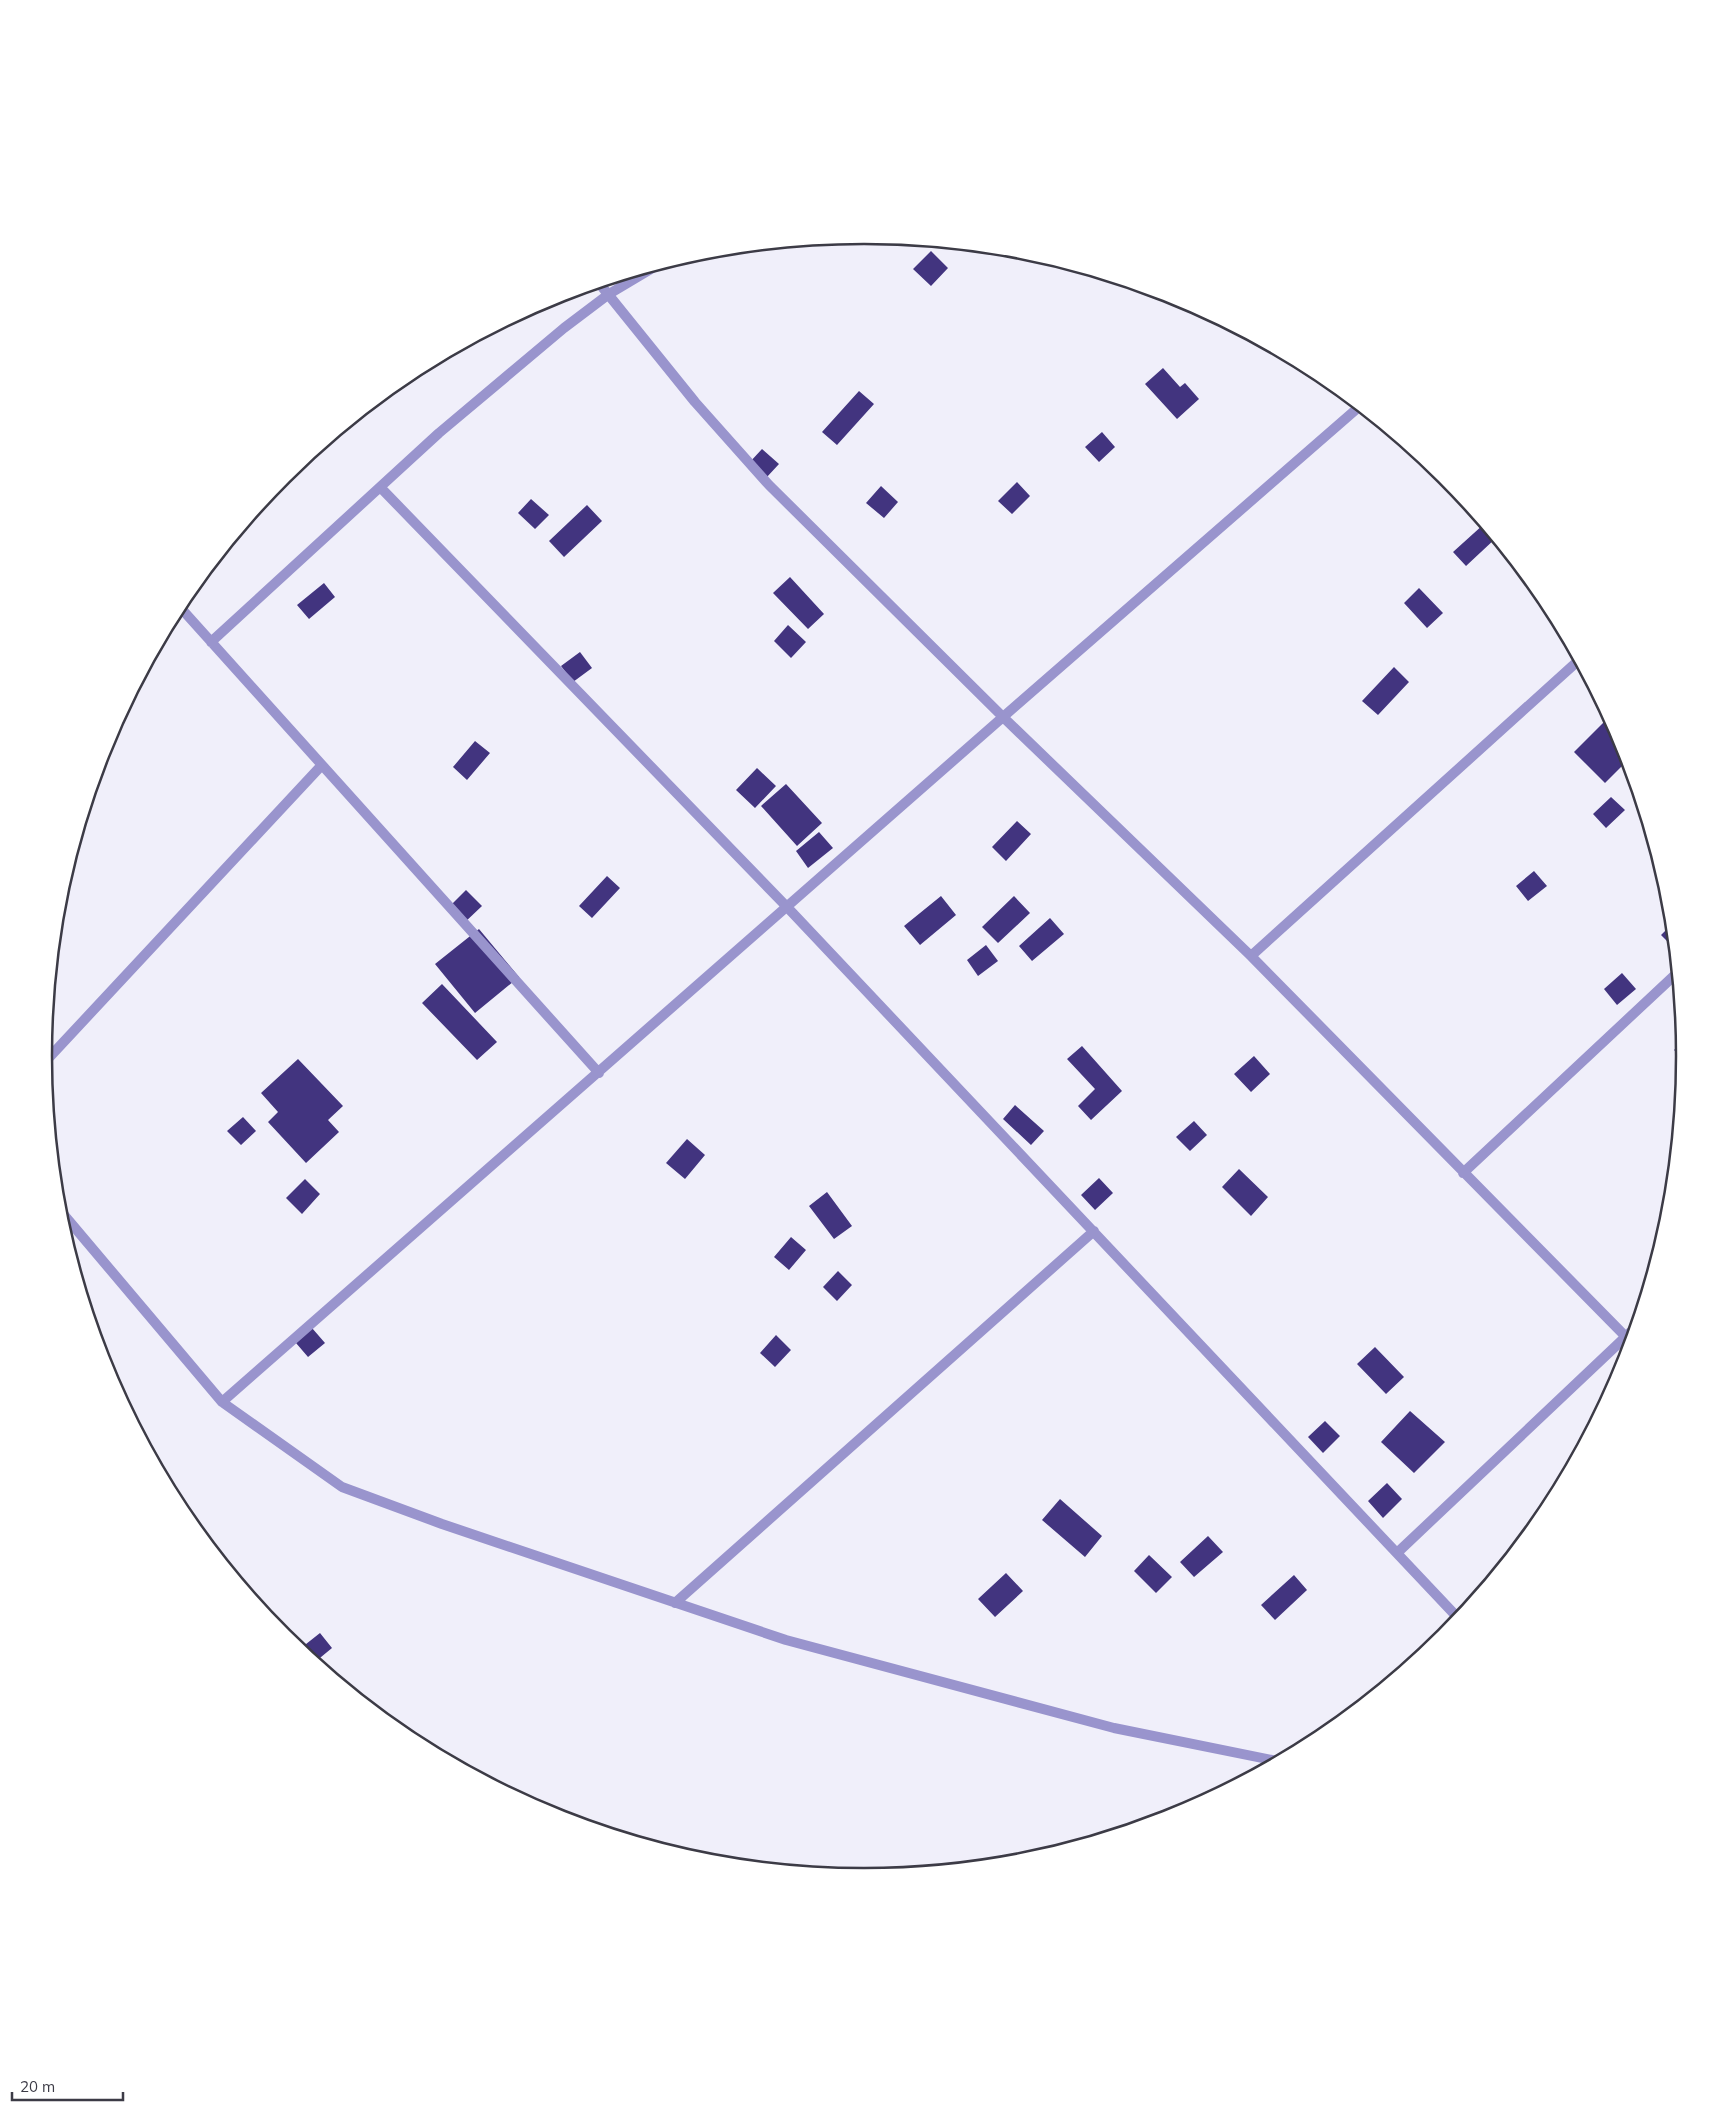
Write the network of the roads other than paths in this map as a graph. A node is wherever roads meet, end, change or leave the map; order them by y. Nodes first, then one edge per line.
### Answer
1 (638, 277) edge
2 (603, 287) edge
3 (609, 294) junction
4 (1356, 410) edge
5 (380, 487) junction
6 (185, 612) edge
7 (211, 642) junction
8 (1575, 663) edge
9 (1003, 717) junction
10 (321, 766) junction
11 (787, 907) junction
12 (1251, 956) junction
13 (1673, 977) edge
14 (52, 1054) edge
15 (599, 1073) junction
16 (1463, 1173) junction
17 (70, 1222) edge
18 (1094, 1231) junction
19 (1626, 1336) edge
20 (1623, 1344) edge
21 (222, 1402) junction
22 (1397, 1553) junction
23 (675, 1603) junction
24 (1454, 1614) edge
25 (1268, 1760) edge

1 - 3 street
2 - 3 street
3 - 5 street
3 - 9 street
4 - 9 street
5 - 7 street
5 - 11 street
6 - 7 street
7 - 10 street
8 - 12 street
9 - 11 street
9 - 12 street
10 - 14 street
10 - 15 street
11 - 15 street
11 - 18 street
12 - 16 street
13 - 16 street
15 - 21 street
16 - 19 street
17 - 21 street
18 - 22 street
18 - 23 street
20 - 22 street
21 - 23 street
22 - 24 street
23 - 25 street

